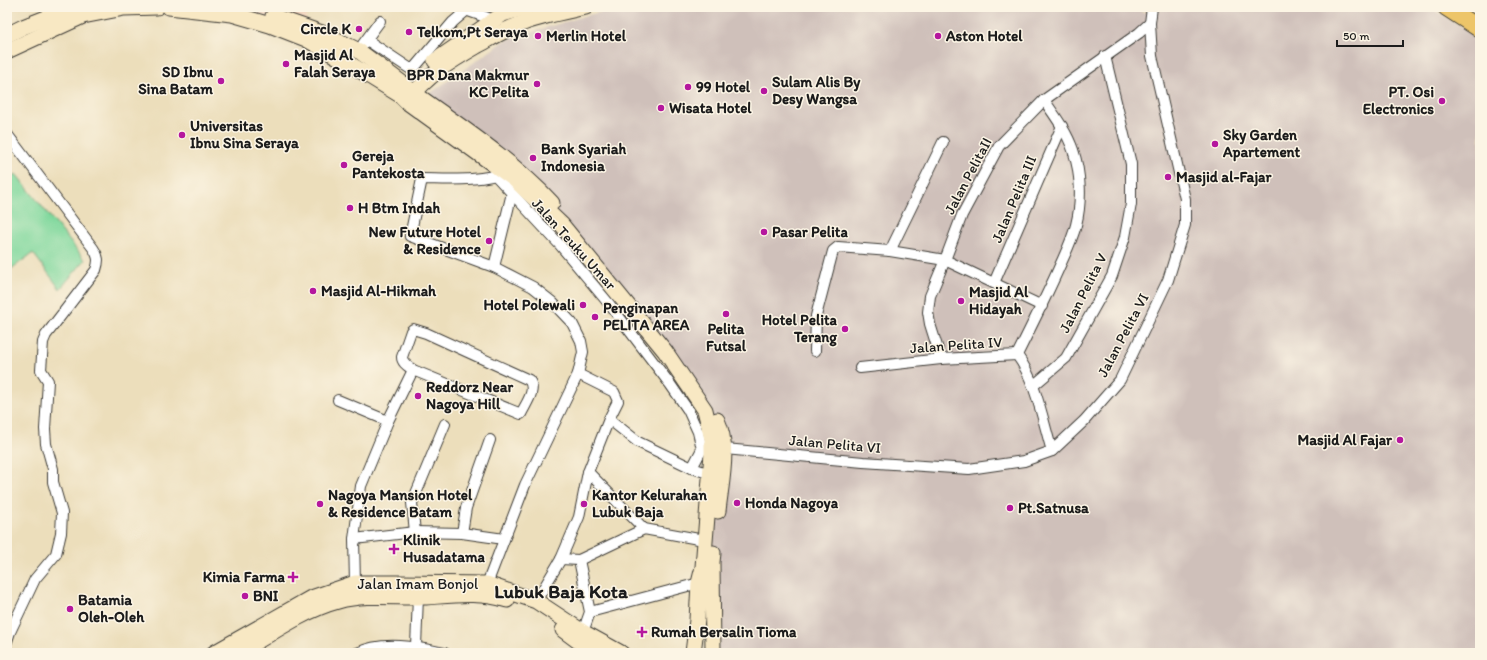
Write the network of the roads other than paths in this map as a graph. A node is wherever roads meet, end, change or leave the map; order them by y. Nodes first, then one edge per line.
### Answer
1 (74, 7) edge
2 (124, 7) edge
3 (157, 7) edge
4 (169, 7) edge
5 (245, 7) edge
6 (457, 7) edge
7 (527, 7) edge
8 (586, 7) edge
9 (1152, 7) edge
10 (1446, 7) edge
11 (467, 10) junction
12 (500, 14) edge
13 (380, 21) dead end
14 (1150, 23) junction
15 (1480, 29) edge
16 (7, 35) edge
17 (363, 45) junction
18 (7, 51) edge
19 (1105, 56) junction
20 (407, 94) junction
21 (1044, 100) junction
22 (1062, 126) junction
23 (7, 134) edge
24 (943, 142) dead end
25 (499, 174) junction
26 (512, 193) junction
27 (890, 251) junction
28 (945, 260) junction
29 (494, 267) junction
30 (994, 283) junction
31 (1042, 306) junction
32 (815, 351) dead end
33 (1017, 356) junction
34 (941, 359) junction
35 (860, 368) dead end
36 (413, 370) junction
37 (578, 374) junction
38 (1032, 386) junction
39 (338, 400) dead end
40 (609, 419) junction
41 (388, 421) junction
42 (445, 424) dead end
43 (490, 440) dead end
44 (725, 449) junction
45 (1052, 451) junction
46 (692, 468) junction
47 (588, 472) junction
48 (711, 474) junction
49 (644, 529) junction
50 (415, 532) junction
51 (462, 533) junction
52 (354, 539) junction
53 (504, 539) junction
54 (704, 540) junction
55 (561, 558) junction
56 (579, 560) junction
57 (355, 583) junction
58 (699, 583) junction
59 (487, 584) junction
60 (418, 597) junction
61 (536, 601) junction
62 (590, 612) junction
63 (583, 632) junction
64 (7, 641) edge
65 (415, 650) edge
66 (214, 653) edge
67 (238, 653) edge
68 (357, 653) edge
69 (445, 653) edge
70 (594, 653) edge
71 (621, 653) edge
72 (693, 653) edge
73 (713, 653) edge

1 - 16 main road
2 - 3 main road
2 - 18 main road
4 - 20 main road, Jalan Teuku Umar
5 - 17 main road, Jalan Teuku Umar
6 - 11 street
7 - 12 main road
8 - 20 main road
9 - 14 street, Jalan Pelita VI
10 - 15 main road
11 - 12 street
11 - 17 street
12 - 20 main road
13 - 17 street
14 - 19 street, Jalan PelitaII
14 - 45 street, Jalan Pelita VI
17 - 20 main road, Jalan Teuku Umar
19 - 21 street, Jalan PelitaII
19 - 38 street, Jalan Pelita V
20 - 25 main road, Jalan Teuku Umar
20 - 44 main road, Jalan Teuku Umar
21 - 22 street, Jalan Pelita IV
21 - 28 street, Jalan PelitaII
22 - 30 street, Jalan Pelita III
22 - 31 street, Jalan Pelita IV
23 - 64 street
24 - 27 street
25 - 26 street
25 - 29 street
25 - 48 main road, Jalan Teuku Umar
26 - 29 street
26 - 46 street
27 - 28 street
27 - 32 street
28 - 30 street
28 - 34 street, Jalan PelitaII
29 - 37 street
30 - 31 street
31 - 33 street, Jalan Pelita IV
33 - 34 street, Jalan Pelita IV
33 - 38 street
34 - 35 street, Jalan Pelita IV
36 - 36 street
36 - 41 street
37 - 40 street
37 - 53 street
38 - 45 street
39 - 41 street
40 - 46 street
40 - 47 street
41 - 52 street
42 - 50 street
43 - 51 street
44 - 45 street, Jalan Pelita VI
44 - 73 main road, Jalan Teuku Umar
46 - 48 street
47 - 49 street
47 - 55 street
48 - 54 main road, Jalan Teuku Umar
49 - 54 street
49 - 56 street
50 - 51 street
50 - 52 street
51 - 53 street
52 - 57 street
53 - 59 street
54 - 58 main road, Jalan Teuku Umar
55 - 56 street
55 - 61 street
56 - 62 street
57 - 59 main road, Jalan Imam Bonjol
57 - 66 main road, Jalan Imam Bonjol
58 - 62 street
58 - 72 main road, Jalan Teuku Umar
59 - 61 main road, Jalan Imam Bonjol
60 - 65 street
60 - 67 main road, Jalan Imam Bonjol
60 - 70 main road, Jalan Imam Bonjol
61 - 63 main road, Jalan Imam Bonjol
62 - 63 street
63 - 71 main road, Jalan Imam Bonjol
65 - 68 street
65 - 69 street

